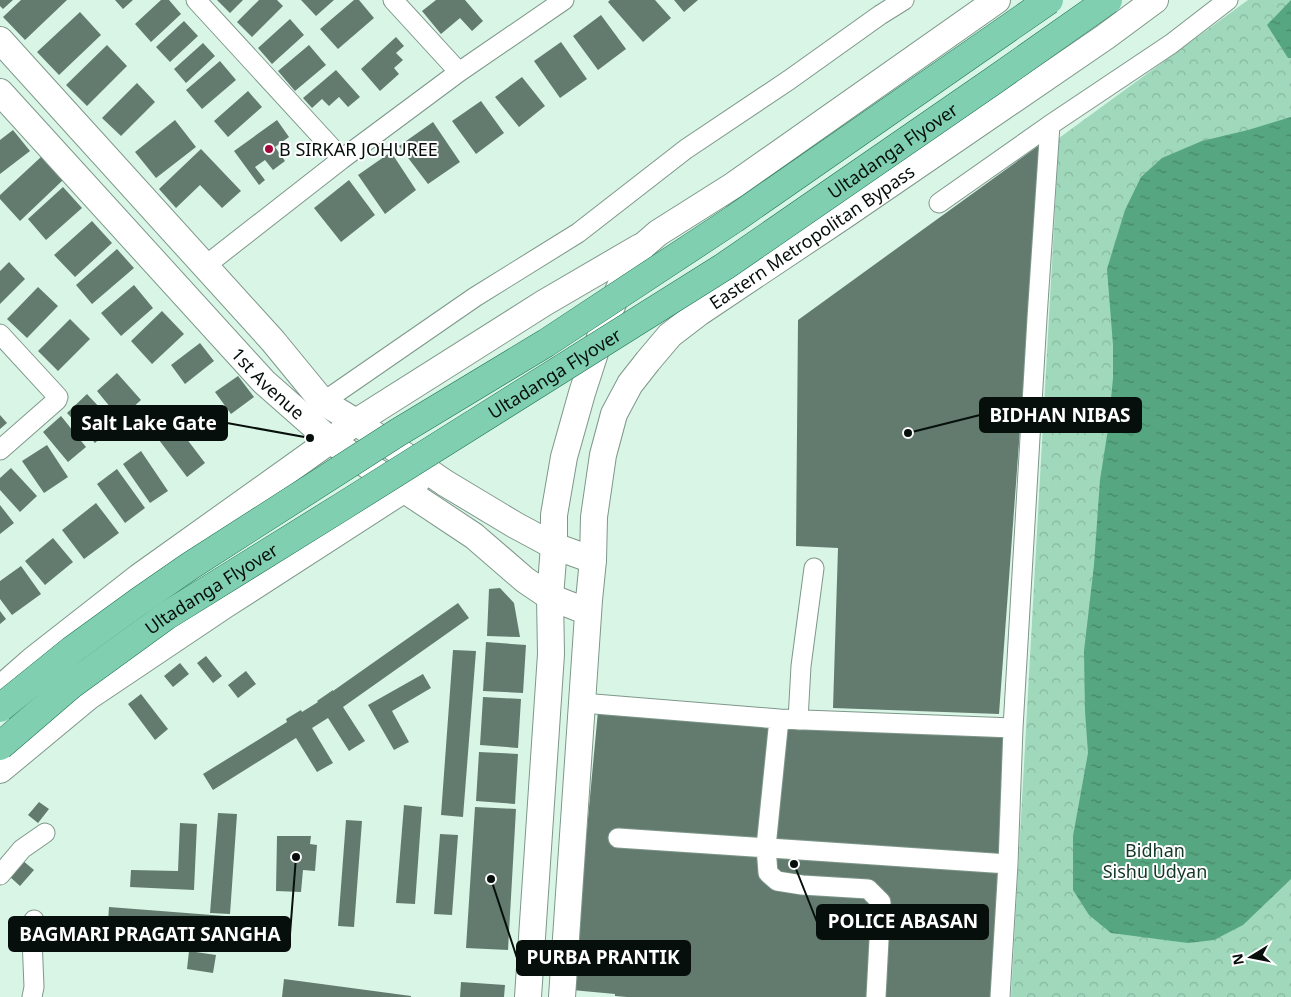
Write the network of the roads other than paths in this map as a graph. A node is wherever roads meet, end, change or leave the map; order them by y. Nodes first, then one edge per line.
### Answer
1 (196, 0) edge
2 (393, 0) edge
3 (564, 0) edge
4 (904, 0) edge
5 (997, 0) edge
6 (1049, 0) edge
7 (1108, 0) edge
8 (1156, 0) edge
9 (1228, 0) edge
10 (876, 8) edge
11 (0, 40) edge
12 (459, 72) junction
13 (0, 92) edge
14 (1050, 124) junction
15 (342, 159) junction
16 (939, 203) dead end
17 (643, 246) junction
18 (205, 266) junction
19 (0, 334) edge
20 (323, 402) junction
21 (356, 422) junction
22 (330, 441) junction
23 (0, 450) edge
24 (430, 473) junction
25 (405, 490) junction
26 (554, 546) junction
27 (593, 560) junction
28 (814, 568) dead end
29 (550, 597) junction
30 (588, 612) junction
31 (0, 689) edge
32 (582, 703) junction
33 (0, 708) edge
34 (779, 719) junction
35 (798, 720) junction
36 (1013, 728) junction
37 (0, 746) edge
38 (0, 770) edge
39 (45, 833) dead end
40 (618, 838) dead end
41 (766, 847) junction
42 (1008, 864) junction
43 (0, 876) edge
44 (34, 920) dead end
45 (32, 997) edge
46 (528, 997) edge
47 (562, 997) edge
48 (876, 997) edge
49 (1000, 997) edge

1 - 15 street
2 - 12 street
3 - 12 street
4 - 10 street
5 - 17 main road
6 - 33 main road, Ultadanga Flyover, bridge
7 - 37 main road, Ultadanga Flyover, bridge
8 - 27 main road, Eastern Metropolitan Bypass
9 - 14 street
10 - 20 street
11 - 18 main road
12 - 15 street
13 - 22 main road, 1st Avenue
14 - 16 street
14 - 36 street
15 - 18 street
17 - 21 main road
17 - 26 main road
18 - 20 main road
19 - 23 street
20 - 21 main road
21 - 22 main road
21 - 24 main road
22 - 25 main road, 1st Avenue
22 - 31 main road
24 - 25 main road
24 - 26 main road
25 - 29 main road, 1st Avenue
25 - 38 main road
26 - 27 main road
26 - 29 main road
27 - 30 main road, Eastern Metropolitan Bypass
28 - 35 street
29 - 30 main road, 1st Avenue
29 - 46 main road
30 - 32 main road, Eastern Metropolitan Bypass
32 - 34 street
32 - 47 main road, Eastern Metropolitan Bypass
34 - 35 street
34 - 41 street
35 - 36 street
36 - 42 street
39 - 43 street
40 - 41 street
41 - 42 street
41 - 48 street
42 - 49 street
44 - 45 street

